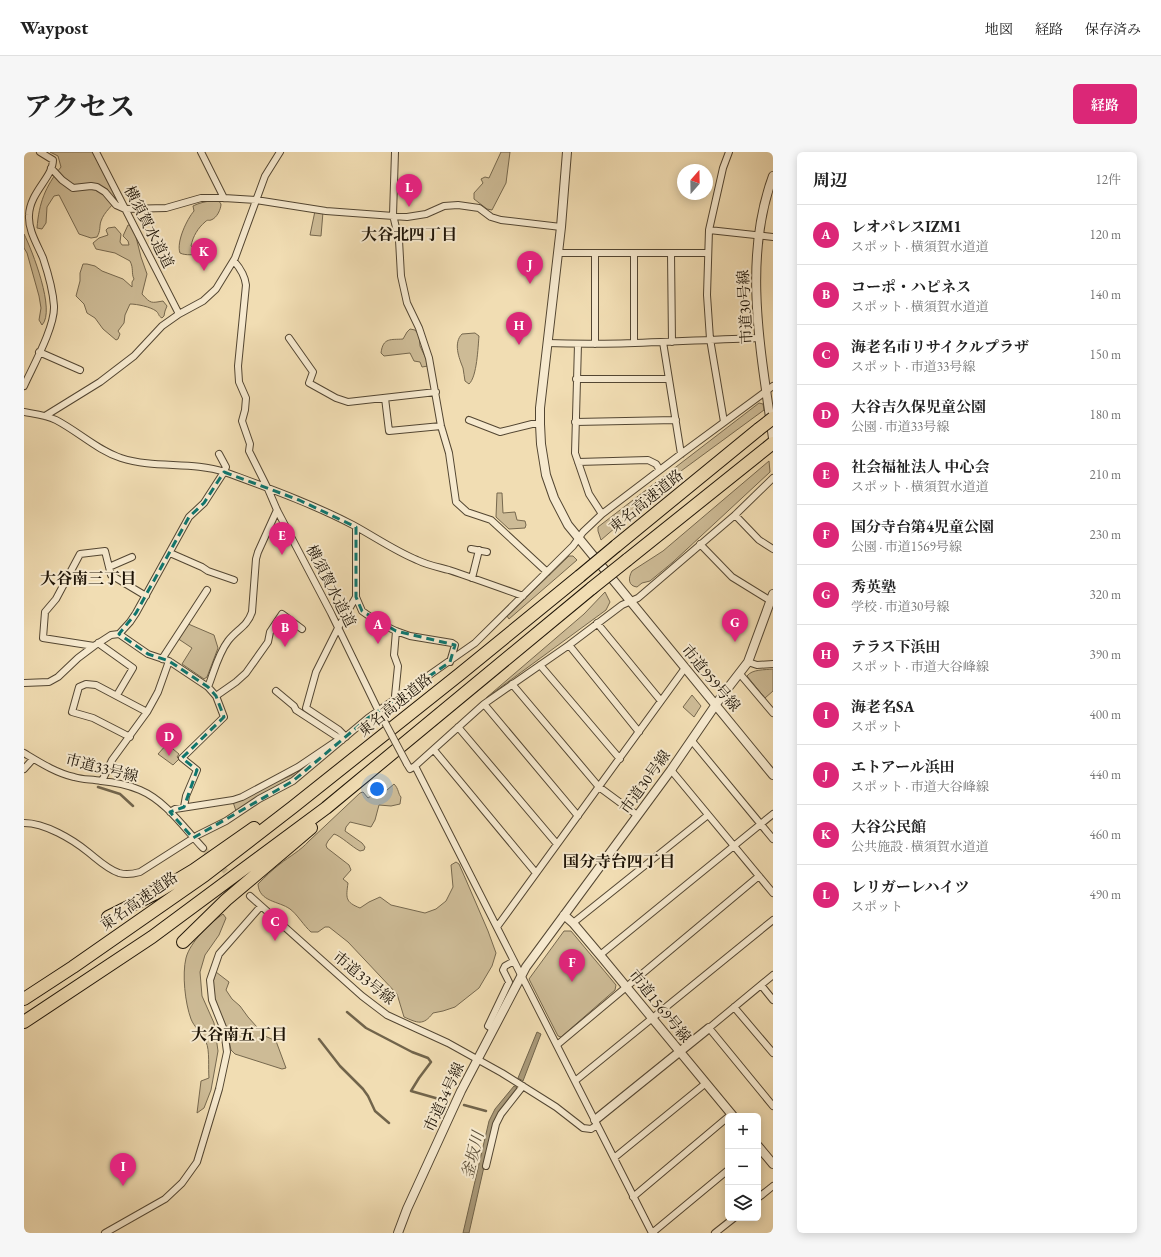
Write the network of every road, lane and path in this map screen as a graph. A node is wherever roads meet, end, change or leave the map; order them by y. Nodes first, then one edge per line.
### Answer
1 (40, 152) edge
2 (96, 152) edge
3 (201, 152) edge
4 (280, 152) edge
5 (395, 152) edge
6 (568, 152) edge
7 (729, 152) edge
8 (52, 168) junction
9 (773, 176) edge
10 (224, 198) junction
11 (256, 200) junction
12 (125, 209) junction
13 (393, 216) junction
14 (561, 227) junction
15 (709, 230) junction
16 (759, 236) junction
17 (773, 237) edge
18 (558, 253) junction
19 (634, 253) junction
20 (671, 253) junction
21 (708, 253) junction
22 (596, 254) junction
23 (234, 261) junction
24 (179, 314) junction
25 (289, 338) dead end
26 (760, 338) junction
27 (710, 339) junction
28 (634, 342) junction
29 (663, 342) junction
30 (672, 342) junction
31 (547, 343) junction
32 (578, 344) junction
33 (595, 344) junction
34 (39, 352) junction
35 (80, 370) dead end
36 (669, 379) junction
37 (576, 380) junction
38 (24, 386) edge
39 (770, 388) edge
40 (436, 392) junction
41 (385, 398) junction
42 (24, 412) edge
43 (45, 416) junction
44 (773, 418) edge
45 (469, 420) dead end
46 (676, 420) junction
47 (575, 422) junction
48 (724, 422) junction
49 (540, 424) junction
50 (441, 426) junction
51 (773, 438) edge
52 (768, 447) edge
53 (219, 454) dead end
54 (680, 454) junction
55 (578, 462) junction
56 (660, 470) junction
57 (224, 472) junction
58 (773, 478) edge
59 (268, 489) junction
60 (277, 510) junction
61 (602, 514) junction
62 (735, 515) junction
63 (356, 527) junction
64 (578, 539) junction
65 (700, 544) junction
66 (471, 549) dead end
67 (773, 549) edge
68 (479, 550) junction
69 (487, 552) dead end
70 (170, 553) junction
71 (132, 557) dead end
72 (109, 567) junction
73 (547, 572) junction
74 (472, 578) junction
75 (234, 580) dead end
76 (207, 590) dead end
77 (146, 596) junction
78 (523, 596) junction
79 (356, 597) junction
80 (772, 597) edge
81 (629, 600) junction
82 (597, 623) junction
83 (338, 628) junction
84 (302, 629) dead end
85 (396, 632) junction
86 (119, 634) junction
87 (96, 644) junction
88 (569, 645) junction
89 (162, 659) junction
90 (169, 661) junction
91 (450, 662) junction
92 (748, 662) junction
93 (773, 664) edge
94 (540, 665) junction
95 (685, 668) junction
96 (740, 674) junction
97 (24, 683) edge
98 (512, 684) junction
99 (208, 687) junction
100 (276, 691) dead end
101 (117, 695) junction
102 (216, 696) junction
103 (397, 698) junction
104 (661, 701) junction
105 (484, 704) junction
106 (716, 705) junction
107 (418, 708) junction
108 (147, 712) junction
109 (380, 712) junction
110 (773, 713) edge
111 (458, 727) junction
112 (639, 732) junction
113 (130, 737) junction
114 (344, 739) junction
115 (692, 741) junction
116 (434, 750) junction
117 (24, 753) edge
118 (33, 759) junction
119 (620, 759) junction
120 (415, 766) junction
121 (24, 769) edge
122 (671, 770) junction
123 (370, 772) junction
124 (773, 775) edge
125 (102, 781) junction
126 (598, 787) junction
127 (184, 807) junction
128 (170, 812) junction
129 (773, 814) edge
130 (637, 815) junction
131 (708, 815) junction
132 (578, 816) junction
133 (24, 824) edge
134 (760, 824) junction
135 (193, 838) junction
136 (773, 839) edge
137 (557, 844) junction
138 (734, 846) junction
139 (203, 848) tunnel mouth
140 (536, 873) junction
141 (759, 876) junction
142 (773, 893) edge
143 (250, 896) dead end
144 (261, 906) junction
145 (564, 915) junction
146 (108, 917) dead end
147 (773, 920) edge
148 (573, 923) junction
149 (497, 927) junction
150 (183, 942) dead end
151 (600, 955) junction
152 (514, 961) junction
153 (773, 975) edge
154 (521, 976) junction
155 (761, 985) junction
156 (626, 986) junction
157 (24, 999) edge
158 (773, 1000) edge
159 (734, 1007) junction
160 (652, 1018) junction
161 (24, 1022) edge
162 (709, 1028) junction
163 (493, 1029) junction
164 (557, 1044) junction
165 (680, 1052) junction
166 (773, 1054) edge
167 (477, 1060) junction
168 (575, 1081) junction
169 (706, 1083) junction
170 (523, 1086) junction
171 (773, 1106) edge
172 (728, 1113) edge
173 (725, 1120) edge
174 (596, 1122) junction
175 (760, 1149) edge
176 (614, 1158) junction
177 (773, 1164) edge
178 (486, 1166) dead end
179 (725, 1172) edge
180 (773, 1186) edge
181 (634, 1196) junction
182 (761, 1196) edge
183 (730, 1221) edge
184 (105, 1233) edge
185 (398, 1233) edge
186 (652, 1233) edge
187 (715, 1233) edge

1 - 8 street
2 - 12 street, 横須賀水道道
3 - 10 street
4 - 11 street
5 - 13 street
6 - 14 street, 市道959号線
7 - 15 street
8 - 12 street
8 - 34 street
9 - 16 street, 市道30号線
10 - 11 street
10 - 12 street
11 - 13 street
11 - 23 street
12 - 24 street, 横須賀水道道
13 - 14 street
13 - 40 street
14 - 18 street, 市道959号線
15 - 16 street
15 - 21 street
16 - 17 street
16 - 26 street, 市道30号線
18 - 22 street
18 - 31 street, 市道959号線
19 - 20 street
19 - 22 street
19 - 28 street
20 - 21 street
20 - 30 street
21 - 27 street
22 - 33 street
23 - 24 street
23 - 59 street, 横須賀水道道
24 - 43 street
25 - 41 street
26 - 27 street
26 - 39 street, 市道30号線
27 - 30 street
27 - 48 street
28 - 29 street
28 - 33 street
29 - 30 street
29 - 36 street
31 - 32 street
31 - 49 street, 市道959号線
32 - 33 street
32 - 37 street
34 - 35 street
34 - 38 street
36 - 37 street
36 - 46 street
37 - 47 street
39 - 48 street
39 - 51 street, 市道30号線
40 - 41 street
40 - 50 street
41 - 50 street
42 - 43 street
43 - 57 street
44 - 107 highway, 東名高速道路, bridge
45 - 49 street
46 - 47 street
46 - 54 street
47 - 55 street
48 - 54 street
49 - 64 street, 市道959号線
50 - 73 street
52 - 123 highway, bridge
53 - 57 street
54 - 56 street
55 - 56 street
55 - 61 street
56 - 61 street
57 - 59 street
57 - 70 street
58 - 62 street
59 - 60 street, 横須賀水道道
59 - 63 street
60 - 83 street, 横須賀水道道
60 - 99 street
61 - 64 street
62 - 65 street
62 - 67 street
63 - 74 street
63 - 79 street
64 - 73 street
64 - 81 street, 市道959号線
65 - 80 street
65 - 81 street
66 - 68 street
68 - 69 street
68 - 74 street
70 - 75 street
70 - 77 street
71 - 72 street
72 - 77 street
72 - 87 street
73 - 78 street
74 - 78 street
76 - 89 street
77 - 86 street
78 - 91 street
79 - 83 street
79 - 85 street
80 - 92 street, 市道30号線
81 - 82 street
81 - 95 street, 市道959号線
82 - 88 street
82 - 104 street
83 - 109 street, 横須賀水道道
83 - 114 street
84 - 102 street
85 - 91 street
85 - 103 street
86 - 87 street
86 - 89 street
87 - 97 street
87 - 101 street
88 - 94 street
88 - 112 street
89 - 90 street
90 - 99 street
90 - 108 street
91 - 103 street
92 - 93 street
92 - 96 street, 市道30号線
94 - 98 street
94 - 119 street
95 - 104 street
95 - 106 street, 市道959号線
96 - 106 street, 市道30号線
96 - 110 street
98 - 105 street
98 - 126 street
99 - 102 street
100 - 114 street
101 - 108 street
101 - 113 street
102 - 127 street
103 - 109 street
104 - 112 street
105 - 111 street
105 - 132 street
106 - 115 street, 市道30号線
106 - 124 street, 市道959号線
107 - 146 highway
107 - 157 highway, 東名高速道路
108 - 113 street
109 - 114 street
109 - 120 street, 横須賀水道道, bridge
111 - 116 street
111 - 137 street
112 - 119 street
113 - 125 street
114 - 127 street
114 - 135 street
115 - 122 street, 市道30号線
115 - 134 street
116 - 120 street
116 - 140 street
117 - 118 street, 市道33号線
118 - 121 street
118 - 125 street, 市道33号線
119 - 126 street
120 - 149 street
122 - 130 street, 市道30号線
122 - 131 street
123 - 150 highway
123 - 161 highway
125 - 128 street, 市道33号線
126 - 130 street
126 - 132 street
127 - 128 street
128 - 135 street, 市道33号線
129 - 134 street
130 - 145 street, 市道30号線
131 - 138 street
131 - 148 street
132 - 137 street
133 - 135 street
134 - 136 street
134 - 138 street
135 - 139 street, 市道33号線
137 - 140 street
138 - 141 street
138 - 151 street
140 - 149 street
141 - 142 street
141 - 156 street
143 - 144 street, 市道33号線
144 - 167 street, 市道33号線
144 - 184 street
145 - 148 street, 市道1569号線
145 - 154 street, 市道30号線
147 - 160 street
148 - 151 street, 市道1569号線
149 - 152 street
151 - 156 street, 市道1569号線
152 - 154 street
152 - 163 street
153 - 155 street
154 - 163 street, 市道34号線
154 - 164 street
155 - 158 street
155 - 159 street
156 - 160 street, 市道1569号線
156 - 164 street
159 - 162 street
159 - 166 street
160 - 165 street, 市道1569号線
160 - 168 street
162 - 165 street
162 - 171 street
163 - 167 street, 市道34号線
164 - 168 street
165 - 169 street, 市道1569号線
165 - 174 street
167 - 170 street, 市道33号線
167 - 185 street, 市道34号線
168 - 174 street
169 - 172 street, 市道1569号線
169 - 176 street
170 - 174 street, 市道33号線
170 - 178 street
173 - 181 street
174 - 176 street
175 - 177 street
176 - 181 street
179 - 186 street
180 - 182 street
181 - 186 street
183 - 187 street

